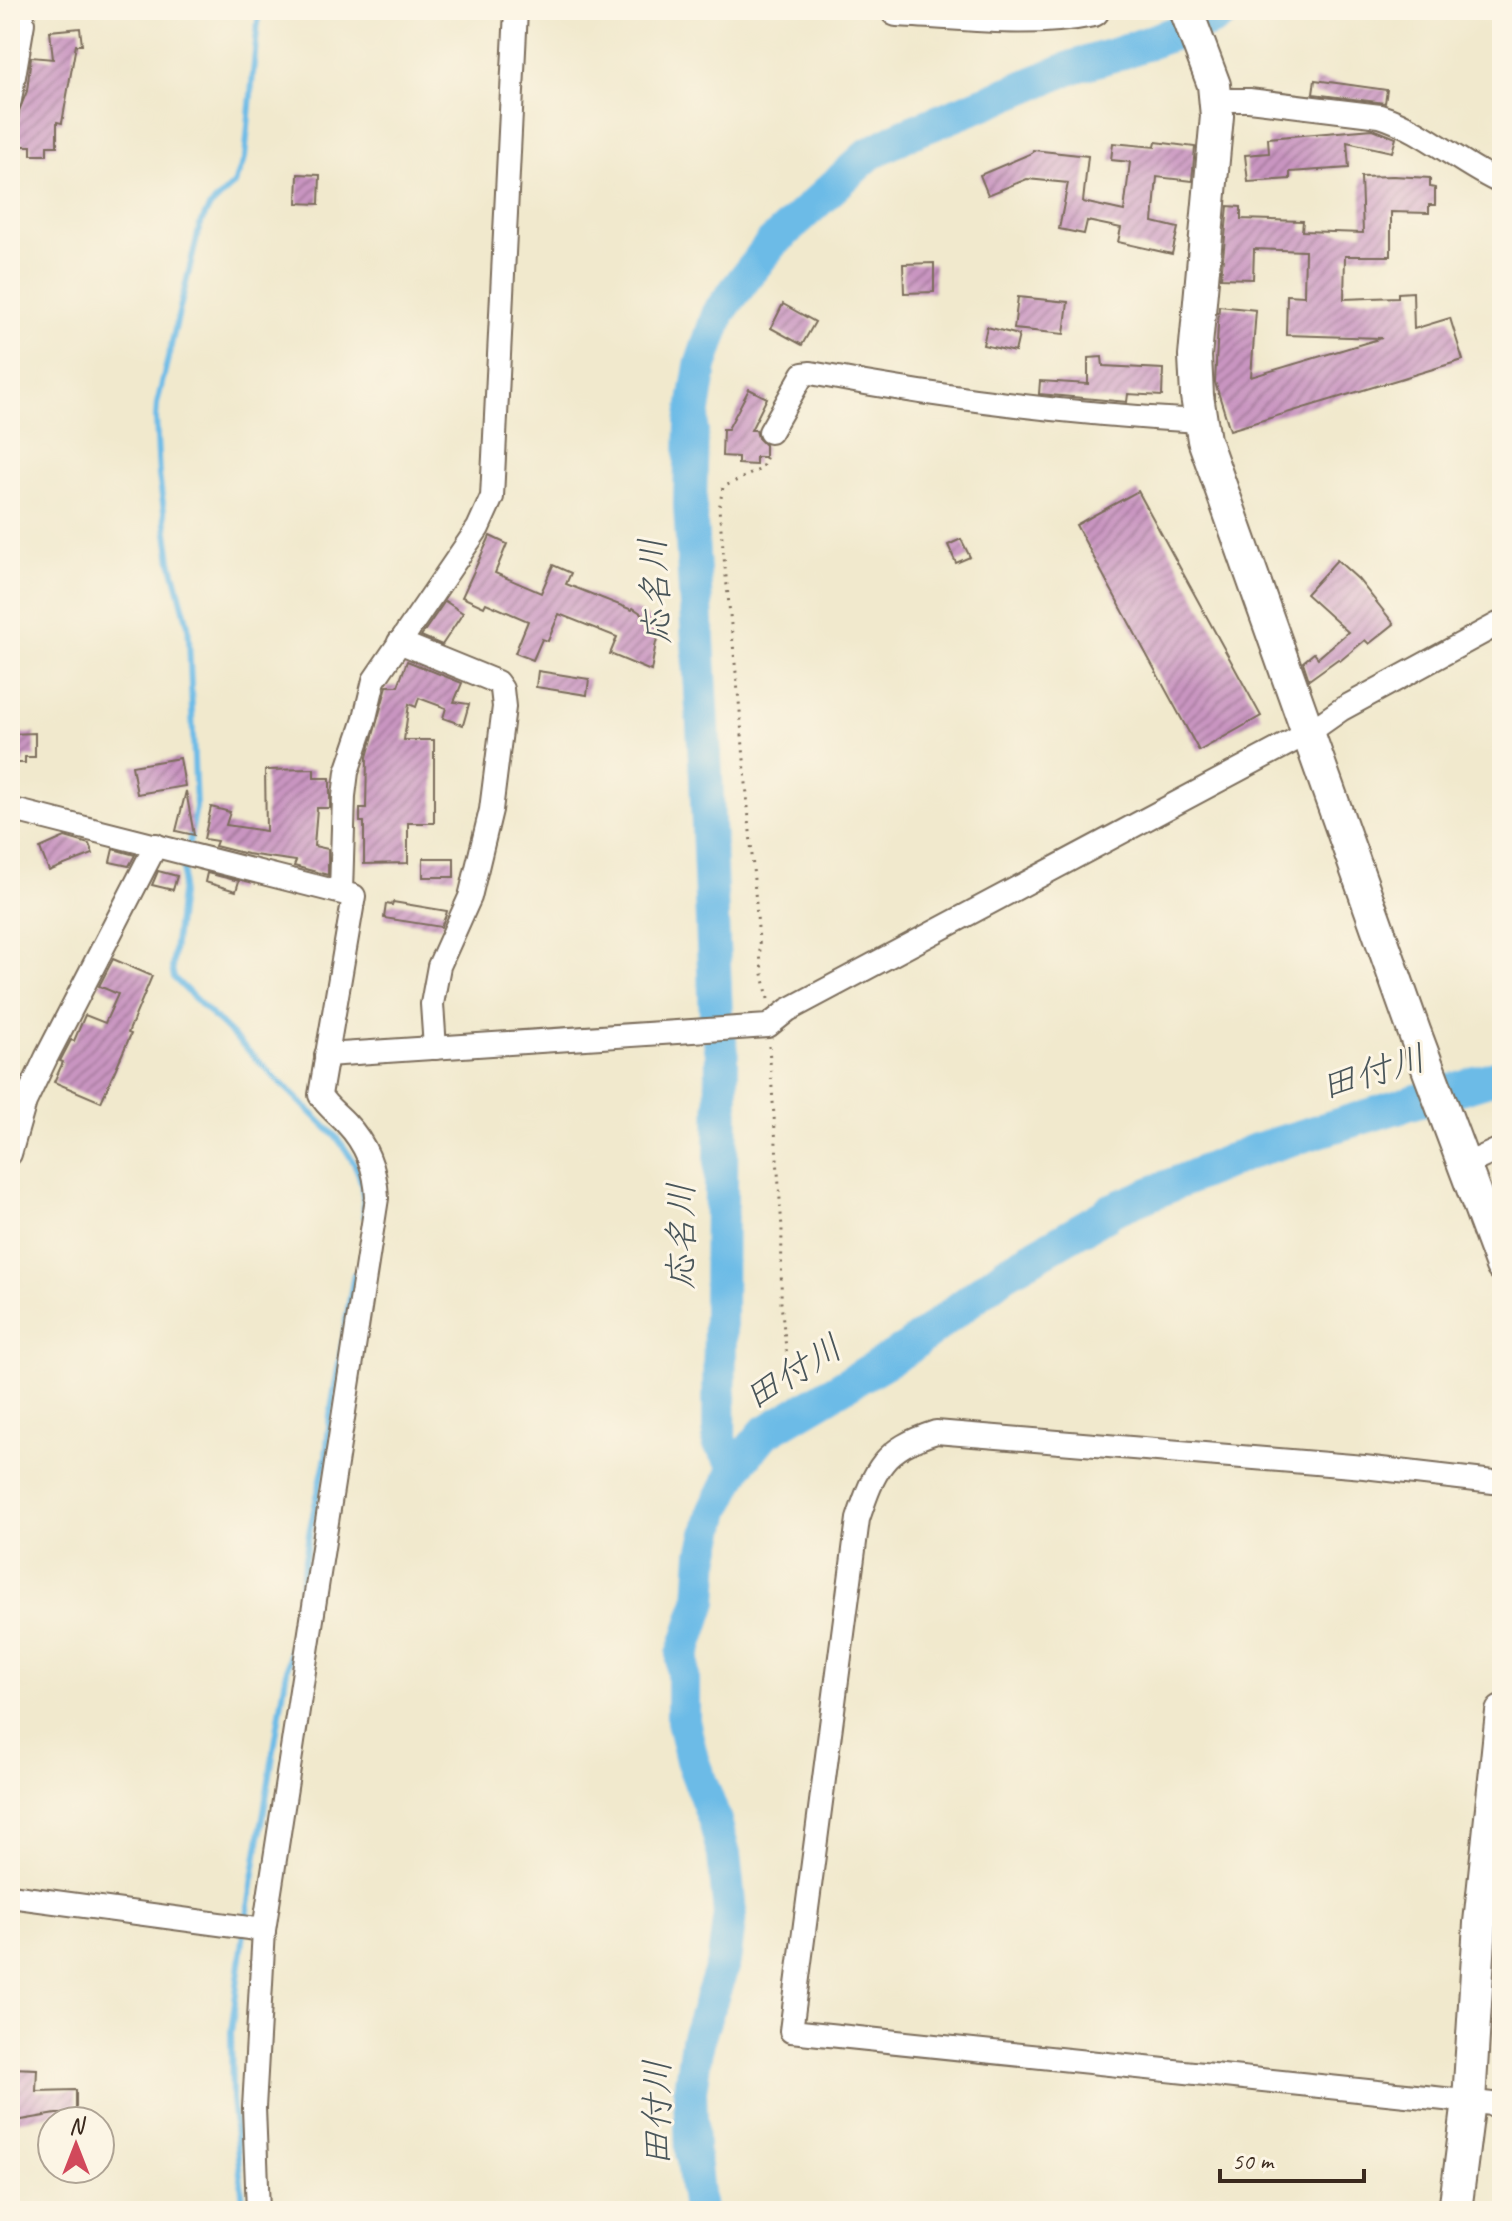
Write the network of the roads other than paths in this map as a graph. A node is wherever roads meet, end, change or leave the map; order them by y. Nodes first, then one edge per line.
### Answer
1 (19, 10) edge
2 (516, 10) edge
3 (897, 10) edge
4 (1093, 10) edge
5 (10, 13) edge
6 (1191, 24) edge
7 (10, 100) edge
8 (1215, 100) junction
9 (1502, 183) edge
10 (1200, 421) junction
11 (770, 432) road end
12 (1502, 622) edge
13 (399, 642) junction
14 (1308, 733) junction
15 (10, 809) edge
16 (156, 845) junction
17 (341, 891) junction
18 (435, 1048) junction
19 (326, 1055) junction
20 (1502, 1148) edge
21 (1459, 1151) junction
22 (10, 1154) edge
23 (1502, 1266) edge
24 (1502, 1483) edge
25 (1502, 1712) edge
26 (10, 1896) edge
27 (264, 1930) junction
28 (1469, 2101) junction
29 (1502, 2105) edge
30 (258, 2211) edge
31 (1455, 2211) edge

1 - 5 street
1 - 7 street
2 - 13 street
3 - 4 street
6 - 8 street
8 - 9 street
8 - 10 street
10 - 11 street
10 - 14 street
12 - 14 street
13 - 17 street
13 - 18 street
14 - 18 street
14 - 21 street
15 - 16 street
16 - 17 street
16 - 22 street
17 - 19 street
18 - 19 street
19 - 27 street
20 - 21 street
21 - 23 street
24 - 28 street
25 - 28 street
26 - 27 street
27 - 30 street
28 - 29 street
28 - 31 street

